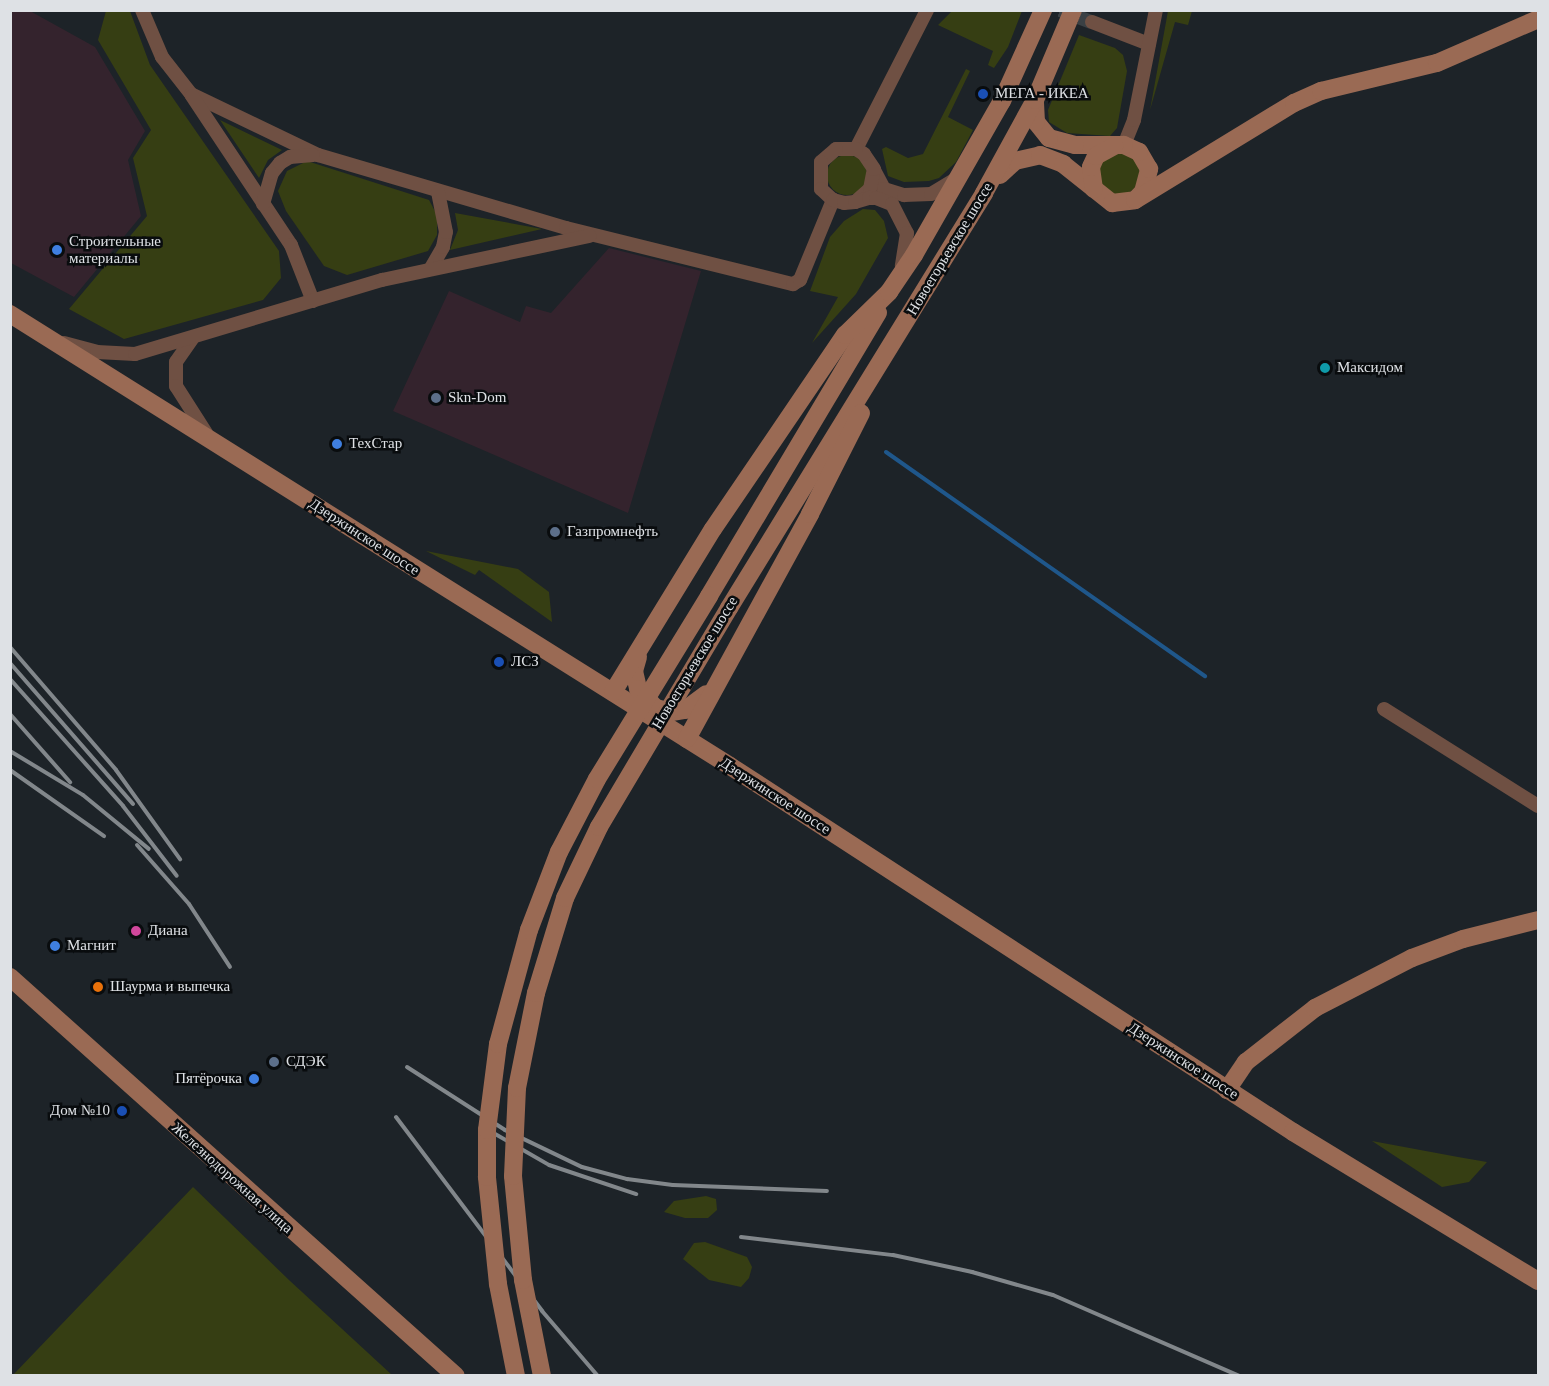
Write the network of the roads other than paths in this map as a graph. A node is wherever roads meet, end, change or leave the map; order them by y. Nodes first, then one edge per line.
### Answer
1 (142, 10) edge
2 (927, 10) edge
3 (1043, 10) edge
4 (1073, 10) edge
5 (1156, 10) edge
6 (1539, 19) edge
7 (1092, 22) tunnel mouth
8 (1149, 44) junction
9 (190, 94) junction
10 (1035, 100) junction
11 (1120, 145) junction
12 (856, 149) junction
13 (318, 155) junction
14 (1144, 158) junction
15 (968, 165) junction
16 (1192, 165) junction
17 (874, 169) junction
18 (1094, 189) junction
19 (438, 192) junction
20 (984, 193) junction
21 (833, 200) junction
22 (1135, 200) junction
23 (855, 202) junction
24 (262, 204) junction
25 (593, 235) junction
26 (431, 268) junction
27 (893, 287) junction
28 (922, 298) junction
29 (313, 301) junction
30 (10, 314) edge
31 (46, 336) junction
32 (192, 339) junction
33 (210, 438) junction
34 (652, 629) junction
35 (720, 676) junction
36 (613, 692) junction
37 (1384, 709) dead end
38 (687, 739) junction
39 (1539, 806) edge
40 (1539, 920) edge
41 (10, 977) edge
42 (1227, 1090) junction
43 (1539, 1281) edge
44 (456, 1376) edge
45 (516, 1376) edge
46 (542, 1376) edge

1 - 9 street
2 - 12 street
3 - 15 main road, Новоегорьевское шоссе
4 - 10 main road, Новоегорьевское шоссе
5 - 8 street
6 - 16 main road
7 - 8 street
8 - 11 street
9 - 13 street
9 - 24 street
10 - 11 main road
10 - 20 main road, Новоегорьевское шоссе
11 - 14 main road
11 - 18 main road
12 - 17 street
12 - 21 street
13 - 19 street
13 - 24 street
14 - 16 main road
14 - 22 main road
15 - 17 street
15 - 27 main road, Новоегорьевское шоссе
16 - 22 main road
17 - 23 street
18 - 20 main road
18 - 22 main road
19 - 25 street
19 - 26 street
20 - 28 main road, Новоегорьевское шоссе
21 - 23 street
21 - 25 street
23 - 27 street
24 - 29 street
25 - 26 street
26 - 29 street
27 - 34 main road
27 - 45 main road, Новоегорьевское шоссе, bridge
28 - 35 main road
28 - 46 main road, Новоегорьевское шоссе, bridge
29 - 32 street
30 - 31 main road, Дзержинское шоссе
31 - 32 street
31 - 33 main road, Дзержинское шоссе
32 - 33 street
33 - 36 main road, Дзержинское шоссе
34 - 35 main road
34 - 36 main road
35 - 38 main road
36 - 38 main road, Дзержинское шоссе
37 - 39 street
38 - 42 main road, Дзержинское шоссе
40 - 42 main road
41 - 44 main road, Железнодорожная улица
42 - 43 main road, Дзержинское шоссе

